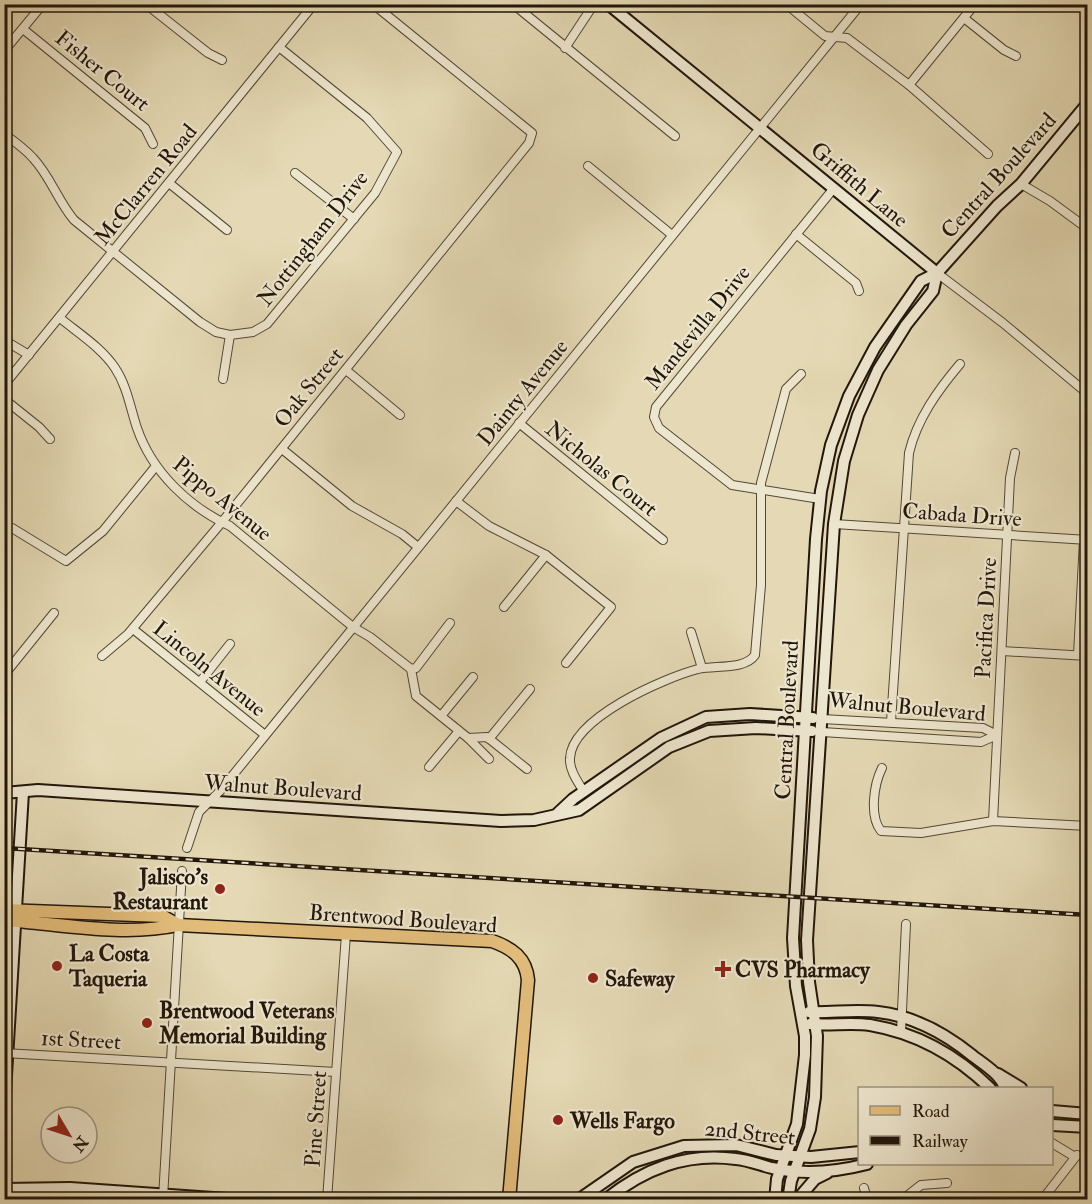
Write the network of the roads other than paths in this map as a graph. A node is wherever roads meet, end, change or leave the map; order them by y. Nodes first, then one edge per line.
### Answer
1 (43, 4) edge
2 (146, 4) edge
3 (314, 4) edge
4 (373, 4) edge
5 (513, 4) edge
6 (594, 4) edge
7 (608, 4) edge
8 (786, 4) edge
9 (861, 4) edge
10 (975, 4) edge
11 (964, 18) junction
12 (23, 29) junction
13 (835, 36) junction
14 (279, 47) junction
15 (566, 48) junction
16 (4, 51) edge
17 (1016, 56) dead end
18 (222, 60) dead end
19 (909, 85) junction
20 (1088, 103) edge
21 (761, 128) junction
22 (4, 134) edge
23 (675, 136) dead end
24 (153, 144) dead end
25 (988, 153) dead end
26 (588, 166) dead end
27 (295, 173) dead end
28 (169, 183) junction
29 (1021, 184) junction
30 (834, 188) junction
31 (354, 219) junction
32 (1088, 229) edge
33 (227, 230) dead end
34 (796, 234) junction
35 (672, 235) junction
36 (113, 252) junction
37 (937, 273) junction
38 (859, 291) dead end
39 (60, 318) junction
40 (230, 335) junction
41 (4, 340) edge
42 (29, 355) junction
43 (960, 364) dead end
44 (346, 370) junction
45 (801, 374) dead end
46 (223, 379) dead end
47 (4, 385) edge
48 (1088, 394) edge
49 (4, 399) edge
50 (400, 415) dead end
51 (519, 423) junction
52 (50, 439) dead end
53 (282, 449) junction
54 (1015, 453) dead end
55 (156, 466) junction
56 (761, 492) junction
57 (820, 499) junction
58 (456, 501) junction
59 (222, 522) junction
60 (834, 524) junction
61 (12, 528) dead end
62 (903, 528) junction
63 (1008, 535) junction
64 (663, 540) dead end
65 (1086, 540) edge
66 (418, 547) junction
67 (546, 555) junction
68 (504, 608) dead end
69 (54, 614) dead end
70 (450, 623) dead end
71 (353, 627) junction
72 (133, 629) junction
73 (691, 632) dead end
74 (230, 644) dead end
75 (1002, 651) junction
76 (102, 656) dead end
77 (1078, 656) junction
78 (1088, 656) edge
79 (566, 663) dead end
80 (702, 668) junction
81 (411, 669) junction
82 (4, 675) edge
83 (473, 678) dead end
84 (200, 682) junction
85 (530, 689) dead end
86 (441, 716) junction
87 (806, 717) junction
88 (822, 718) junction
89 (891, 722) junction
90 (459, 731) junction
91 (806, 731) junction
92 (822, 732) junction
93 (265, 735) junction
94 (997, 735) junction
95 (468, 738) junction
96 (489, 739) junction
97 (489, 759) dead end
98 (429, 767) dead end
99 (882, 768) dead end
100 (527, 769) dead end
101 (23, 792) junction
102 (584, 792) junction
103 (4, 793) edge
104 (210, 801) junction
105 (557, 813) junction
106 (993, 821) junction
107 (1088, 826) edge
108 (187, 848) dead end
109 (182, 871) dead end
110 (11, 915) edge
111 (906, 924) dead end
112 (178, 925) junction
113 (346, 934) junction
114 (802, 1012) junction
115 (814, 1012) junction
116 (902, 1017) junction
117 (803, 1023) junction
118 (816, 1024) junction
119 (901, 1032) junction
120 (6, 1053) edge
121 (172, 1062) junction
122 (336, 1072) junction
123 (994, 1072) junction
124 (988, 1087) edge
125 (1004, 1087) edge
126 (1018, 1087) edge
127 (1053, 1106) edge
128 (4, 1109) edge
129 (1053, 1111) edge
130 (1065, 1112) junction
131 (1088, 1114) edge
132 (1053, 1125) edge
133 (1088, 1127) edge
134 (1053, 1144) edge
135 (858, 1152) edge
136 (787, 1156) junction
137 (801, 1157) junction
138 (861, 1165) edge
139 (781, 1170) junction
140 (833, 1170) junction
141 (795, 1172) junction
142 (947, 1183) dead end
143 (864, 1188) dead end
144 (4, 1190) edge
145 (163, 1197) edge
146 (55, 1200) edge
147 (242, 1200) edge
148 (327, 1200) edge
149 (509, 1200) edge
150 (578, 1200) edge
151 (605, 1200) edge
152 (775, 1200) edge
153 (788, 1200) edge
154 (796, 1200) edge
155 (867, 1200) edge
156 (902, 1200) edge
157 (1042, 1200) edge

1 - 12 street
2 - 18 street
3 - 14 street, McClarren Road
4 - 44 street, Oak Street
5 - 15 street
6 - 15 street
7 - 21 street, Griffith Lane
8 - 13 street
9 - 13 street, Dainty Avenue
10 - 11 street
11 - 17 street
11 - 19 street
12 - 16 street
12 - 24 street, Fisher Court
13 - 19 street
13 - 21 street, Dainty Avenue
14 - 28 street, McClarren Road
14 - 31 street, Nottingham Drive
15 - 23 street
19 - 25 street
20 - 29 street, Central Boulevard
21 - 30 street, Griffith Lane
21 - 35 street, Dainty Avenue
22 - 36 street
26 - 35 street
27 - 31 street
28 - 33 street
28 - 36 street, McClarren Road
29 - 32 street
29 - 37 street, Central Boulevard
30 - 34 street, Mandevilla Drive
30 - 37 street, Griffith Lane
31 - 40 street, Nottingham Drive
34 - 38 street
34 - 56 street, Mandevilla Drive
35 - 51 street, Dainty Avenue
36 - 39 street, McClarren Road
36 - 40 street
37 - 48 street, Griffith Lane
37 - 57 street, Central Boulevard
37 - 60 street, Central Boulevard
39 - 42 street, McClarren Road
39 - 55 street, Pippo Avenue
40 - 46 street
41 - 42 street
42 - 47 street, McClarren Road
43 - 62 street
44 - 50 street
44 - 53 street, Oak Street
45 - 56 street
49 - 52 street
51 - 58 street, Dainty Avenue
51 - 64 street, Nicholas Court
53 - 59 street, Oak Street
53 - 66 street
54 - 63 street, Pacifica Drive
55 - 59 street, Pippo Avenue
55 - 61 street
56 - 57 street, Mandevilla Drive
56 - 80 street
57 - 87 street, Central Boulevard
58 - 66 street, Dainty Avenue
58 - 67 street
59 - 71 street, Pippo Avenue
59 - 72 street, Oak Street
60 - 62 street, Cabada Drive
60 - 88 street, Central Boulevard
62 - 63 street, Cabada Drive
62 - 89 street
63 - 65 street, Cabada Drive
63 - 75 street, Pacifica Drive
65 - 77 street
66 - 71 street, Dainty Avenue
67 - 68 street
67 - 79 street
69 - 82 street
70 - 81 street
71 - 81 street, Pippo Avenue
71 - 93 street, Dainty Avenue
72 - 76 street, Oak Street
72 - 84 street, Lincoln Avenue
73 - 80 street
74 - 84 street
75 - 77 street
75 - 94 street, Pacifica Drive
77 - 78 street
80 - 102 street
81 - 86 street
83 - 86 street
84 - 93 street, Lincoln Avenue
85 - 96 street
86 - 90 street
87 - 88 street, Walnut Boulevard
87 - 91 street, Central Boulevard
87 - 102 street, Walnut Boulevard
88 - 89 street, Walnut Boulevard
88 - 92 street, Central Boulevard
89 - 94 street, Walnut Boulevard
90 - 95 street
90 - 98 street
91 - 92 street, Walnut Boulevard
91 - 105 street, Walnut Boulevard
91 - 114 street, Central Boulevard
92 - 94 street, Walnut Boulevard
92 - 115 street, Central Boulevard
93 - 104 street, Dainty Avenue
94 - 106 street, Pacifica Drive
95 - 96 street
95 - 97 street
96 - 100 street
99 - 106 street
101 - 103 street, Walnut Boulevard
101 - 104 street, Walnut Boulevard
101 - 110 street
102 - 105 street, Walnut Boulevard
104 - 105 street, Walnut Boulevard
104 - 108 street, Dainty Avenue
106 - 107 street
109 - 112 street
110 - 112 main road, Brentwood Boulevard
110 - 120 street
111 - 116 street
112 - 113 main road, Brentwood Boulevard
112 - 121 street
113 - 122 street, Pine Street
113 - 149 main road, Brentwood Boulevard
114 - 115 street
114 - 117 street, Central Boulevard
115 - 116 street
115 - 118 street, Central Boulevard
116 - 119 street
116 - 123 street
117 - 118 street
117 - 136 street, Central Boulevard
118 - 119 street
118 - 137 street, Central Boulevard
119 - 124 street
120 - 121 street, 1st Street
120 - 128 street
121 - 122 street, 1st Street
121 - 145 street
122 - 148 street, Pine Street
123 - 125 street
123 - 126 street
127 - 130 street
129 - 130 street
130 - 131 street
132 - 133 street
134 - 157 street
135 - 137 street, 2nd Street
136 - 137 street, 2nd Street
136 - 139 street, Central Boulevard
136 - 150 street, 2nd Street
137 - 141 street, Central Boulevard
138 - 140 street, 2nd Street
139 - 141 street, 2nd Street
139 - 151 street, 2nd Street
139 - 152 street, Central Boulevard
140 - 141 street, 2nd Street
140 - 154 street
141 - 153 street, Central Boulevard
142 - 156 street
143 - 155 street
144 - 145 street
144 - 146 street
145 - 147 street

